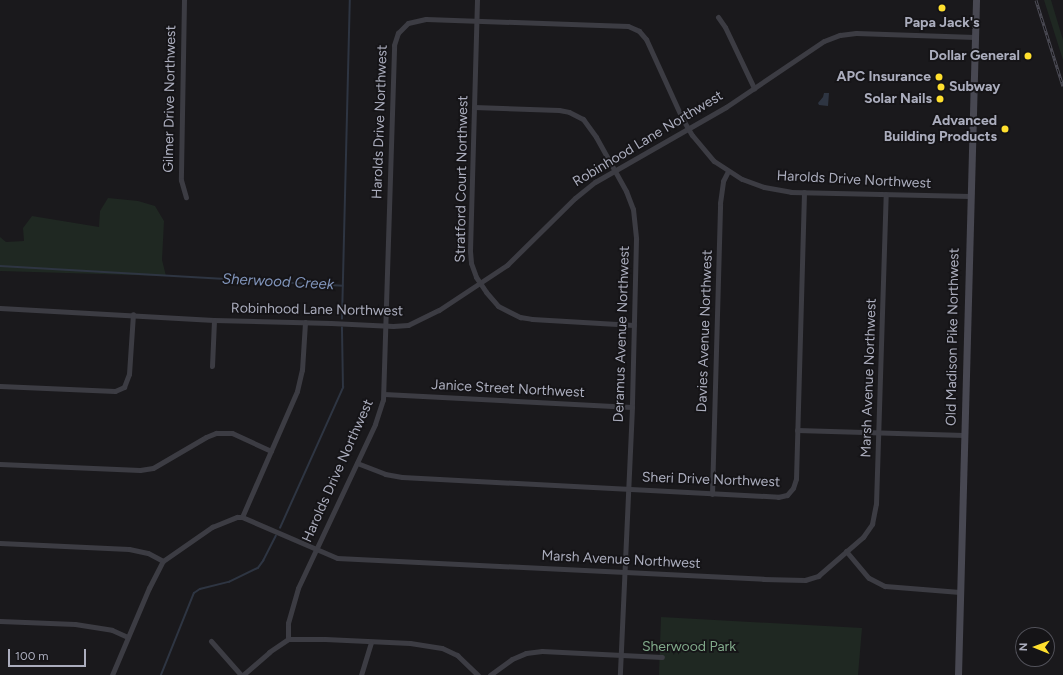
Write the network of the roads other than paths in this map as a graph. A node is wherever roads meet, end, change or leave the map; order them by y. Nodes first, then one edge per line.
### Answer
1 (184, 0) edge
2 (477, 0) edge
3 (976, 0) edge
4 (718, 17) dead end
5 (477, 20) junction
6 (975, 38) junction
7 (754, 88) junction
8 (474, 107) junction
9 (688, 129) junction
10 (615, 171) junction
11 (728, 171) junction
12 (804, 192) junction
13 (886, 194) junction
14 (970, 196) junction
15 (186, 197) dead end
16 (480, 284) junction
17 (0, 308) edge
18 (133, 314) junction
19 (214, 320) junction
20 (305, 322) junction
21 (634, 324) junction
22 (386, 326) junction
23 (212, 366) dead end
24 (0, 386) edge
25 (384, 394) junction
26 (632, 407) junction
27 (797, 430) junction
28 (879, 433) junction
29 (964, 435) junction
30 (271, 451) junction
31 (356, 463) junction
32 (0, 464) edge
33 (629, 490) junction
34 (712, 494) junction
35 (242, 517) junction
36 (0, 543) edge
37 (317, 550) junction
38 (846, 551) junction
39 (163, 561) junction
40 (625, 572) junction
41 (960, 592) junction
42 (0, 621) edge
43 (128, 637) junction
44 (288, 639) junction
45 (211, 641) dead end
46 (371, 642) junction
47 (621, 655) junction
48 (662, 657) dead end
49 (112, 675) edge
50 (242, 675) edge
51 (361, 675) edge
52 (478, 675) edge
53 (490, 675) edge
54 (620, 675) edge
55 (958, 675) edge

1 - 15 street, Gilmer Drive Northwest
2 - 5 street, Stratford Court Northwest
3 - 6 main road, Old Madison Pike Northwest
4 - 7 street
5 - 8 street, Stratford Court Northwest
5 - 9 street, Harolds Drive Northwest
5 - 22 street, Harolds Drive Northwest
6 - 7 street, Robinhood Lane Northwest
6 - 14 main road, Old Madison Pike Northwest
7 - 9 street, Robinhood Lane Northwest
8 - 10 street, Deramus Avenue Northwest
8 - 16 street, Stratford Court Northwest
9 - 10 street, Robinhood Lane Northwest
9 - 11 street, Harolds Drive Northwest
10 - 16 street, Robinhood Lane Northwest
10 - 21 street, Deramus Avenue Northwest
11 - 12 street, Harolds Drive Northwest
11 - 34 street, Davies Avenue Northwest
12 - 13 street, Harolds Drive Northwest
12 - 27 street, Sheri Drive Northwest
13 - 14 street, Harolds Drive Northwest
13 - 28 street, Marsh Avenue Northwest
14 - 29 main road, Old Madison Pike Northwest
16 - 21 street, Stratford Court Northwest
16 - 22 street, Robinhood Lane Northwest
17 - 18 street, Robinhood Lane Northwest
18 - 19 street, Robinhood Lane Northwest
18 - 24 street
19 - 20 street, Robinhood Lane Northwest
19 - 23 street
20 - 22 street, Robinhood Lane Northwest
20 - 30 street
21 - 26 street, Deramus Avenue Northwest
22 - 25 street, Harolds Drive Northwest
25 - 26 street, Janice Street Northwest
25 - 31 street, Harolds Drive Northwest
26 - 33 street, Deramus Avenue Northwest
27 - 28 street
27 - 34 street, Sheri Drive Northwest
28 - 29 street
28 - 38 street, Marsh Avenue Northwest
29 - 41 main road, Old Madison Pike Northwest
30 - 32 street
30 - 35 street
31 - 33 street, Sheri Drive Northwest
31 - 37 street, Harolds Drive Northwest
33 - 34 street, Sheri Drive Northwest
33 - 40 street, Deramus Avenue Northwest
35 - 37 street, Marsh Avenue Northwest
35 - 39 street
36 - 39 street
37 - 40 street, Marsh Avenue Northwest
37 - 44 street, Harolds Drive Northwest
38 - 40 street, Marsh Avenue Northwest
38 - 41 street
39 - 43 street
40 - 47 street, Deramus Avenue Northwest
41 - 55 main road, Old Madison Pike Northwest
42 - 43 street
43 - 49 street
44 - 46 street
44 - 50 street
45 - 50 street
46 - 51 street
46 - 52 street
47 - 48 street
47 - 53 street
47 - 54 street, Deramus Avenue Northwest

